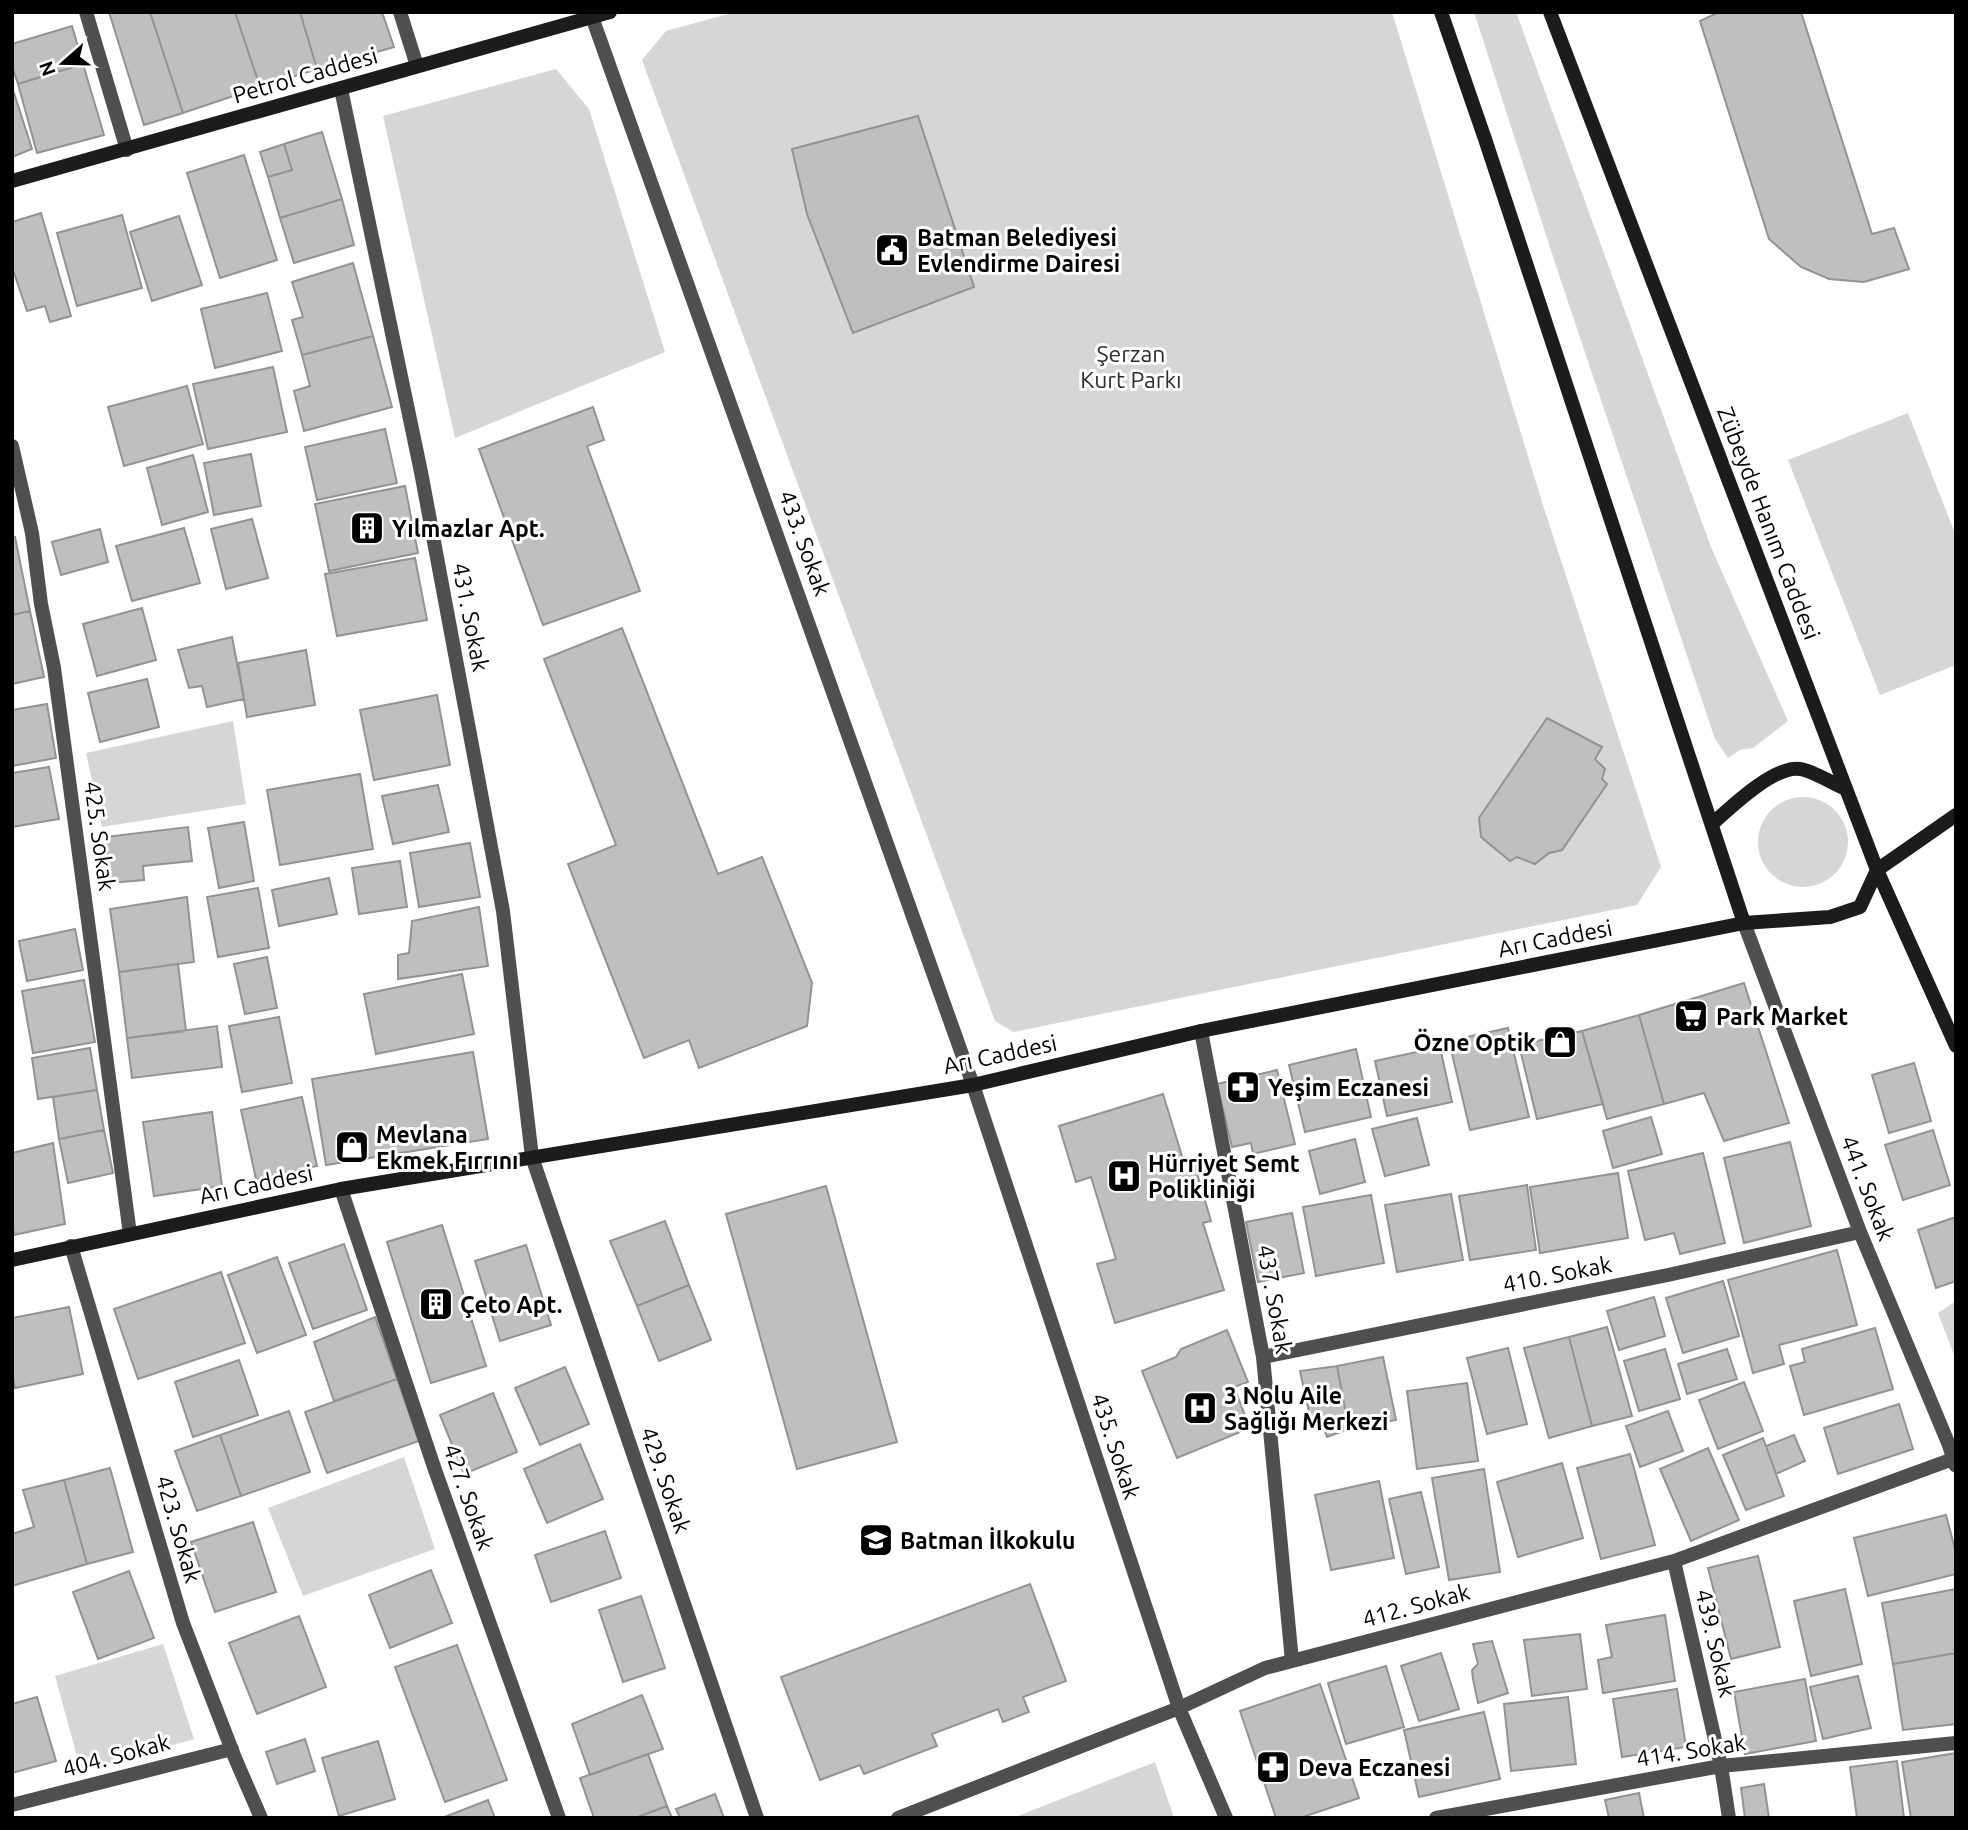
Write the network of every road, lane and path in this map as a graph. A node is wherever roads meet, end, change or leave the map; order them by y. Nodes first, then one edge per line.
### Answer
1 (86, 12) edge
2 (400, 12) edge
3 (610, 12) edge
4 (1441, 12) edge
5 (1550, 12) edge
6 (592, 17) junction
7 (417, 66) junction
8 (341, 89) junction
9 (127, 150) junction
10 (12, 181) edge
11 (12, 446) edge
12 (1846, 789) junction
13 (1956, 815) edge
14 (1712, 824) junction
15 (1877, 870) junction
16 (1744, 923) junction
17 (1201, 1031) junction
18 (1956, 1046) edge
19 (973, 1085) junction
20 (532, 1157) junction
21 (341, 1189) junction
22 (1860, 1232) junction
23 (130, 1234) junction
24 (71, 1247) junction
25 (12, 1260) edge
26 (1263, 1357) junction
27 (1955, 1463) edge
28 (1674, 1561) junction
29 (1292, 1661) junction
30 (1179, 1708) junction
31 (1956, 1743) edge
32 (232, 1749) junction
33 (1721, 1766) junction
34 (12, 1805) edge
35 (261, 1818) edge
36 (559, 1818) edge
37 (757, 1818) edge
38 (898, 1818) edge
39 (1226, 1818) edge
40 (1436, 1818) edge
41 (1729, 1818) edge

1 - 9 street
2 - 7 street
3 - 6 street, Petrol Caddesi
4 - 14 street
5 - 12 street, Zübeyde Hanım Caddesi
6 - 7 street, Petrol Caddesi
6 - 19 street, 433. Sokak
7 - 8 street, Petrol Caddesi
8 - 9 street, Petrol Caddesi
8 - 20 street, 431. Sokak
9 - 10 street, Petrol Caddesi
11 - 23 street, 425. Sokak
12 - 14 street
12 - 15 street, Zübeyde Hanım Caddesi
13 - 15 street
14 - 16 street
15 - 16 street, Arı Caddesi
15 - 18 street, Zübeyde Hanım Caddesi
16 - 17 street, Arı Caddesi
16 - 22 street, 441. Sokak
17 - 19 street, Arı Caddesi
17 - 26 street, 437. Sokak
19 - 20 street, Arı Caddesi
19 - 30 street, 435. Sokak
20 - 21 street, Arı Caddesi
20 - 37 street, 429. Sokak
21 - 23 street, Arı Caddesi
21 - 36 street, 427. Sokak
22 - 26 street, 410. Sokak
22 - 27 street, 441. Sokak
23 - 24 street, Arı Caddesi
24 - 25 street, Arı Caddesi
24 - 32 street, 423. Sokak
26 - 29 street, 437. Sokak
27 - 28 street, 412. Sokak
28 - 29 street, 412. Sokak
28 - 33 street, 439. Sokak
29 - 30 street, 412. Sokak
30 - 38 street, 412. Sokak
30 - 39 street, 435. Sokak
31 - 33 street, 414. Sokak
32 - 34 street, 404. Sokak
32 - 35 street, 423. Sokak
33 - 40 street, 414. Sokak
33 - 41 street, 439. Sokak

